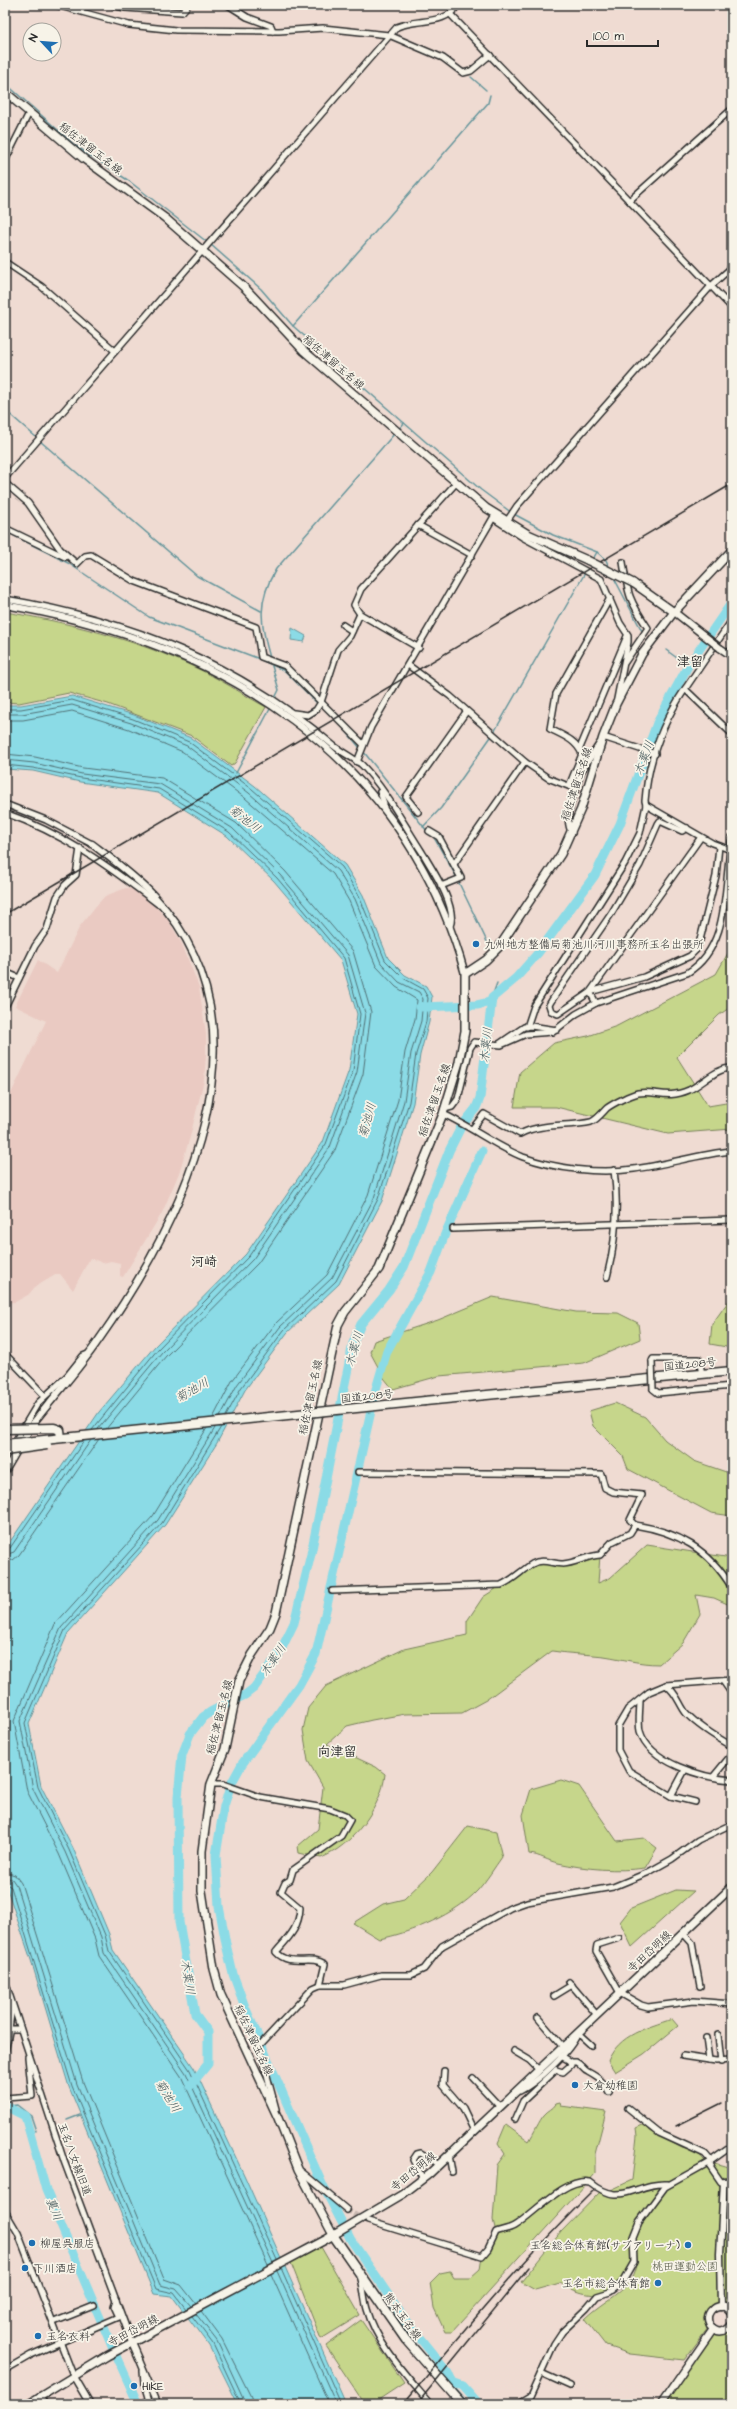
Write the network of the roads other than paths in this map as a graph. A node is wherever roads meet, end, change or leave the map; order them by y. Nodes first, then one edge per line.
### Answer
1 (56, 5) edge
2 (113, 5) edge
3 (188, 5) edge
4 (228, 5) edge
5 (458, 5) edge
6 (451, 15) junction
7 (273, 31) junction
8 (389, 35) junction
9 (490, 55) junction
10 (5, 92) edge
11 (732, 109) edge
12 (29, 113) junction
13 (5, 161) edge
14 (630, 200) junction
15 (208, 247) junction
16 (5, 262) edge
17 (732, 267) edge
18 (711, 286) junction
19 (732, 308) edge
20 (115, 351) junction
21 (5, 478) edge
22 (5, 483) edge
23 (456, 483) junction
24 (507, 521) junction
25 (418, 524) junction
26 (5, 528) edge
27 (732, 550) edge
28 (472, 555) junction
29 (69, 559) junction
30 (623, 562) dead end
31 (610, 598) junction
32 (5, 600) edge
33 (5, 605) edge
34 (360, 614) junction
35 (676, 614) junction
36 (732, 620) edge
37 (343, 624) dead end
38 (352, 631) junction
39 (628, 635) junction
40 (419, 648) junction
41 (732, 656) edge
42 (408, 665) junction
43 (622, 668) junction
44 (685, 689) junction
45 (321, 702) junction
46 (616, 704) junction
47 (466, 712) junction
48 (292, 713) junction
49 (732, 734) edge
50 (605, 739) junction
51 (363, 746) junction
52 (580, 748) junction
53 (653, 753) junction
54 (357, 762) junction
55 (525, 762) junction
56 (375, 780) junction
57 (569, 786) junction
58 (732, 788) edge
59 (576, 789) junction
60 (732, 792) edge
61 (5, 804) edge
62 (646, 805) junction
63 (384, 808) junction
64 (418, 812) dead end
65 (5, 813) edge
66 (687, 828) junction
67 (428, 830) dead end
68 (572, 833) junction
69 (701, 837) junction
70 (732, 837) edge
71 (92, 844) joint
72 (718, 846) junction
73 (80, 848) junction
74 (731, 850) edge
75 (454, 864) junction
76 (730, 882) edge
77 (441, 886) junction
78 (163, 908) junction
79 (450, 926) junction
80 (5, 972) edge
81 (465, 974) junction
82 (19, 978) junction
83 (590, 992) junction
84 (596, 1003) junction
85 (5, 1007) edge
86 (527, 1026) junction
87 (558, 1030) junction
88 (498, 1045) junction
89 (732, 1068) edge
90 (444, 1111) junction
91 (472, 1129) junction
92 (732, 1151) edge
93 (614, 1170) junction
94 (732, 1220) edge
95 (616, 1224) junction
96 (453, 1228) dead end
97 (607, 1277) dead end
98 (5, 1354) edge
99 (89, 1354) junction
100 (732, 1371) edge
101 (702, 1374) junction
102 (732, 1386) edge
103 (45, 1396) junction
104 (5, 1429) edge
105 (91, 1436) junction
106 (62, 1438) junction
107 (5, 1444) edge
108 (5, 1451) edge
109 (5, 1458) edge
110 (5, 1471) edge
111 (358, 1472) dead end
112 (635, 1524) junction
113 (732, 1588) edge
114 (332, 1591) dead end
115 (732, 1680) edge
116 (724, 1681) junction
117 (666, 1685) junction
118 (732, 1694) edge
119 (640, 1700) junction
120 (732, 1746) edge
121 (732, 1754) edge
122 (685, 1770) junction
123 (712, 1777) junction
124 (732, 1780) edge
125 (211, 1784) junction
126 (671, 1796) junction
127 (694, 1802) dead end
128 (732, 1824) edge
129 (732, 1887) edge
130 (683, 1934) junction
131 (618, 1938) dead end
132 (5, 1981) edge
133 (320, 1985) junction
134 (700, 1986) dead end
135 (7, 1987) junction
136 (620, 1994) junction
137 (554, 1996) dead end
138 (732, 2004) edge
139 (597, 2015) junction
140 (538, 2018) dead end
141 (9, 2029) junction
142 (20, 2029) junction
143 (578, 2033) junction
144 (718, 2035) dead end
145 (706, 2038) dead end
146 (591, 2045) dead end
147 (563, 2047) junction
148 (5, 2050) edge
149 (514, 2051) dead end
150 (28, 2056) junction
151 (561, 2056) junction
152 (683, 2056) dead end
153 (709, 2060) junction
154 (732, 2060) edge
155 (570, 2062) junction
156 (721, 2062) junction
157 (554, 2063) junction
158 (539, 2070) junction
159 (556, 2070) junction
160 (444, 2071) dead end
161 (474, 2078) dead end
162 (609, 2092) dead end
163 (513, 2094) junction
164 (5, 2098) edge
165 (500, 2107) junction
166 (628, 2108) dead end
167 (278, 2118) junction
168 (515, 2119) dead end
169 (474, 2131) junction
170 (732, 2146) edge
171 (449, 2156) junction
172 (709, 2162) junction
173 (439, 2165) junction
174 (298, 2169) junction
175 (452, 2172) dead end
176 (422, 2179) junction
177 (732, 2181) edge
178 (724, 2182) junction
179 (668, 2184) junction
180 (347, 2210) tunnel mouth
181 (5, 2211) edge
182 (368, 2221) tunnel mouth
183 (333, 2235) junction
184 (360, 2276) junction
185 (116, 2300) junction
186 (94, 2306) dead end
187 (721, 2306) junction
188 (732, 2313) edge
189 (116, 2318) junction
190 (54, 2322) junction
191 (732, 2326) edge
192 (713, 2329) junction
193 (133, 2340) junction
194 (62, 2342) junction
195 (139, 2359) joint
196 (143, 2366) junction
197 (5, 2370) edge
198 (541, 2373) junction
199 (73, 2375) junction
200 (570, 2386) dead end
201 (39, 2396) junction
202 (28, 2404) edge
203 (44, 2404) edge
204 (90, 2404) edge
205 (150, 2404) edge
206 (158, 2404) edge
207 (430, 2404) edge
208 (462, 2404) edge
209 (518, 2404) edge
210 (661, 2404) edge

1 - 7 street
2 - 3 street
4 - 7 street
5 - 6 street
6 - 8 street
6 - 9 street
7 - 8 street
8 - 9 street
8 - 15 street
9 - 14 street
10 - 12 main road, 稲佐津留玉名線
11 - 14 street
12 - 13 street
12 - 15 main road, 稲佐津留玉名線
14 - 18 street
15 - 20 street
15 - 23 main road, 稲佐津留玉名線
16 - 20 street
17 - 18 street
18 - 19 street
18 - 24 street
20 - 21 street
22 - 29 street
23 - 24 main road, 稲佐津留玉名線
23 - 25 street
24 - 28 street
24 - 31 street
24 - 35 main road, 稲佐津留玉名線, bridge
25 - 28 street
25 - 34 street
26 - 29 street
27 - 35 main road, 稲佐津留玉名線
28 - 40 street
29 - 45 street
30 - 43 street
31 - 39 street
31 - 52 street
32 - 48 street
33 - 63 street
34 - 38 street
34 - 40 street
35 - 41 street, bridge
35 - 46 main road, 稲佐津留玉名線
36 - 44 street
37 - 38 street
38 - 45 street
39 - 43 street
39 - 52 street
40 - 42 street
42 - 47 street
42 - 51 street
43 - 46 street
44 - 49 street
44 - 53 street
45 - 48 street
45 - 51 street
46 - 50 main road, 稲佐津留玉名線
47 - 55 street
47 - 64 street
48 - 54 street
50 - 53 street
50 - 59 street
50 - 68 main road, 稲佐津留玉名線
51 - 54 street
52 - 57 street
53 - 62 street
54 - 56 street
55 - 57 street
55 - 75 street
56 - 63 street
56 - 77 street
57 - 59 street
58 - 60 street
59 - 68 street
61 - 71 street
62 - 66 street
62 - 86 street
63 - 79 street
65 - 73 street
66 - 69 street
66 - 83 street
67 - 75 street
68 - 81 main road, 稲佐津留玉名線
69 - 72 street
69 - 83 street
70 - 74 street
71 - 78 street
72 - 74 street
72 - 83 street
73 - 78 street
73 - 82 street
74 - 76 street
75 - 77 street
76 - 84 street
77 - 79 street
78 - 99 street
79 - 81 street
80 - 82 street
81 - 90 main road, 稲佐津留玉名線
82 - 85 street
83 - 84 street
84 - 87 street
86 - 87 street
86 - 88 street
87 - 88 street
88 - 90 street
89 - 91 street
90 - 91 street
90 - 125 main road, 稲佐津留玉名線
91 - 93 street
92 - 93 street
93 - 95 street
94 - 95 street
95 - 96 street
95 - 97 street
98 - 103 street
99 - 103 street
99 - 110 street
100 - 101 main road, 国道208号
101 - 102 street, bridge
101 - 105 main road, 国道208号, bridge
103 - 109 street
104 - 106 main road, bridge
105 - 106 main road, 国道208号, bridge
105 - 108 main road, bridge
106 - 107 main road, 国道208号, bridge
111 - 112 street
112 - 113 street
112 - 114 street
115 - 116 street
116 - 117 street
116 - 118 street
117 - 119 street
117 - 120 street
119 - 122 street
119 - 126 street
121 - 123 street
122 - 123 street
122 - 126 street
123 - 124 street
125 - 133 street
125 - 167 main road, 稲佐津留玉名線
126 - 127 street
128 - 133 street
129 - 130 main road, 寺田岱明線
130 - 134 street
130 - 136 main road, 寺田岱明線
131 - 136 street
132 - 135 street, 玉名八女線旧道
133 - 167 street
135 - 141 street
135 - 142 street, 玉名八女線旧道
136 - 138 street
136 - 139 main road, 寺田岱明線
137 - 139 street
139 - 143 main road, 寺田岱明線
140 - 147 street
141 - 142 street
141 - 148 street
142 - 150 street, 玉名八女線旧道
143 - 146 street
143 - 147 main road, 寺田岱明線
143 - 151 street
144 - 156 street
145 - 153 street
147 - 158 main road, 寺田岱明線
149 - 158 street
150 - 164 street
150 - 185 street, 玉名八女線旧道
151 - 155 street
151 - 157 street
152 - 153 street
153 - 156 street
154 - 156 street
155 - 159 street
155 - 162 street
157 - 159 street
157 - 163 street
158 - 163 main road, 寺田岱明線
159 - 168 street
160 - 169 street
161 - 165 street
163 - 165 main road, 寺田岱明線
165 - 169 main road, 寺田岱明線
166 - 172 street
167 - 174 main road, 稲佐津留玉名線
169 - 171 main road, 寺田岱明線
170 - 172 street
171 - 173 main road, 寺田岱明線
171 - 175 street
172 - 178 street
172 - 179 street
173 - 176 main road, 寺田岱明線
173 - 176 street
174 - 180 street
174 - 183 main road, 稲佐津留玉名線
176 - 183 main road, 寺田岱明線
177 - 178 street
178 - 187 street
179 - 182 street
179 - 198 street
181 - 190 street
183 - 184 main road, 熊本玉名線
183 - 193 main road, 寺田岱明線
184 - 207 street
184 - 208 main road, 熊本玉名線
185 - 189 street
185 - 193 street, 玉名八女線旧道
186 - 190 street
187 - 188 street
187 - 192 street
189 - 193 street
189 - 194 street
190 - 194 street
191 - 192 street
192 - 210 street
193 - 195 street
193 - 199 main road, 寺田岱明線
194 - 197 street
194 - 199 street
195 - 196 street
196 - 205 street
196 - 206 street
198 - 200 street
198 - 209 street
199 - 201 main road, 寺田岱明線
199 - 204 street
201 - 202 main road, 寺田岱明線
201 - 203 street

